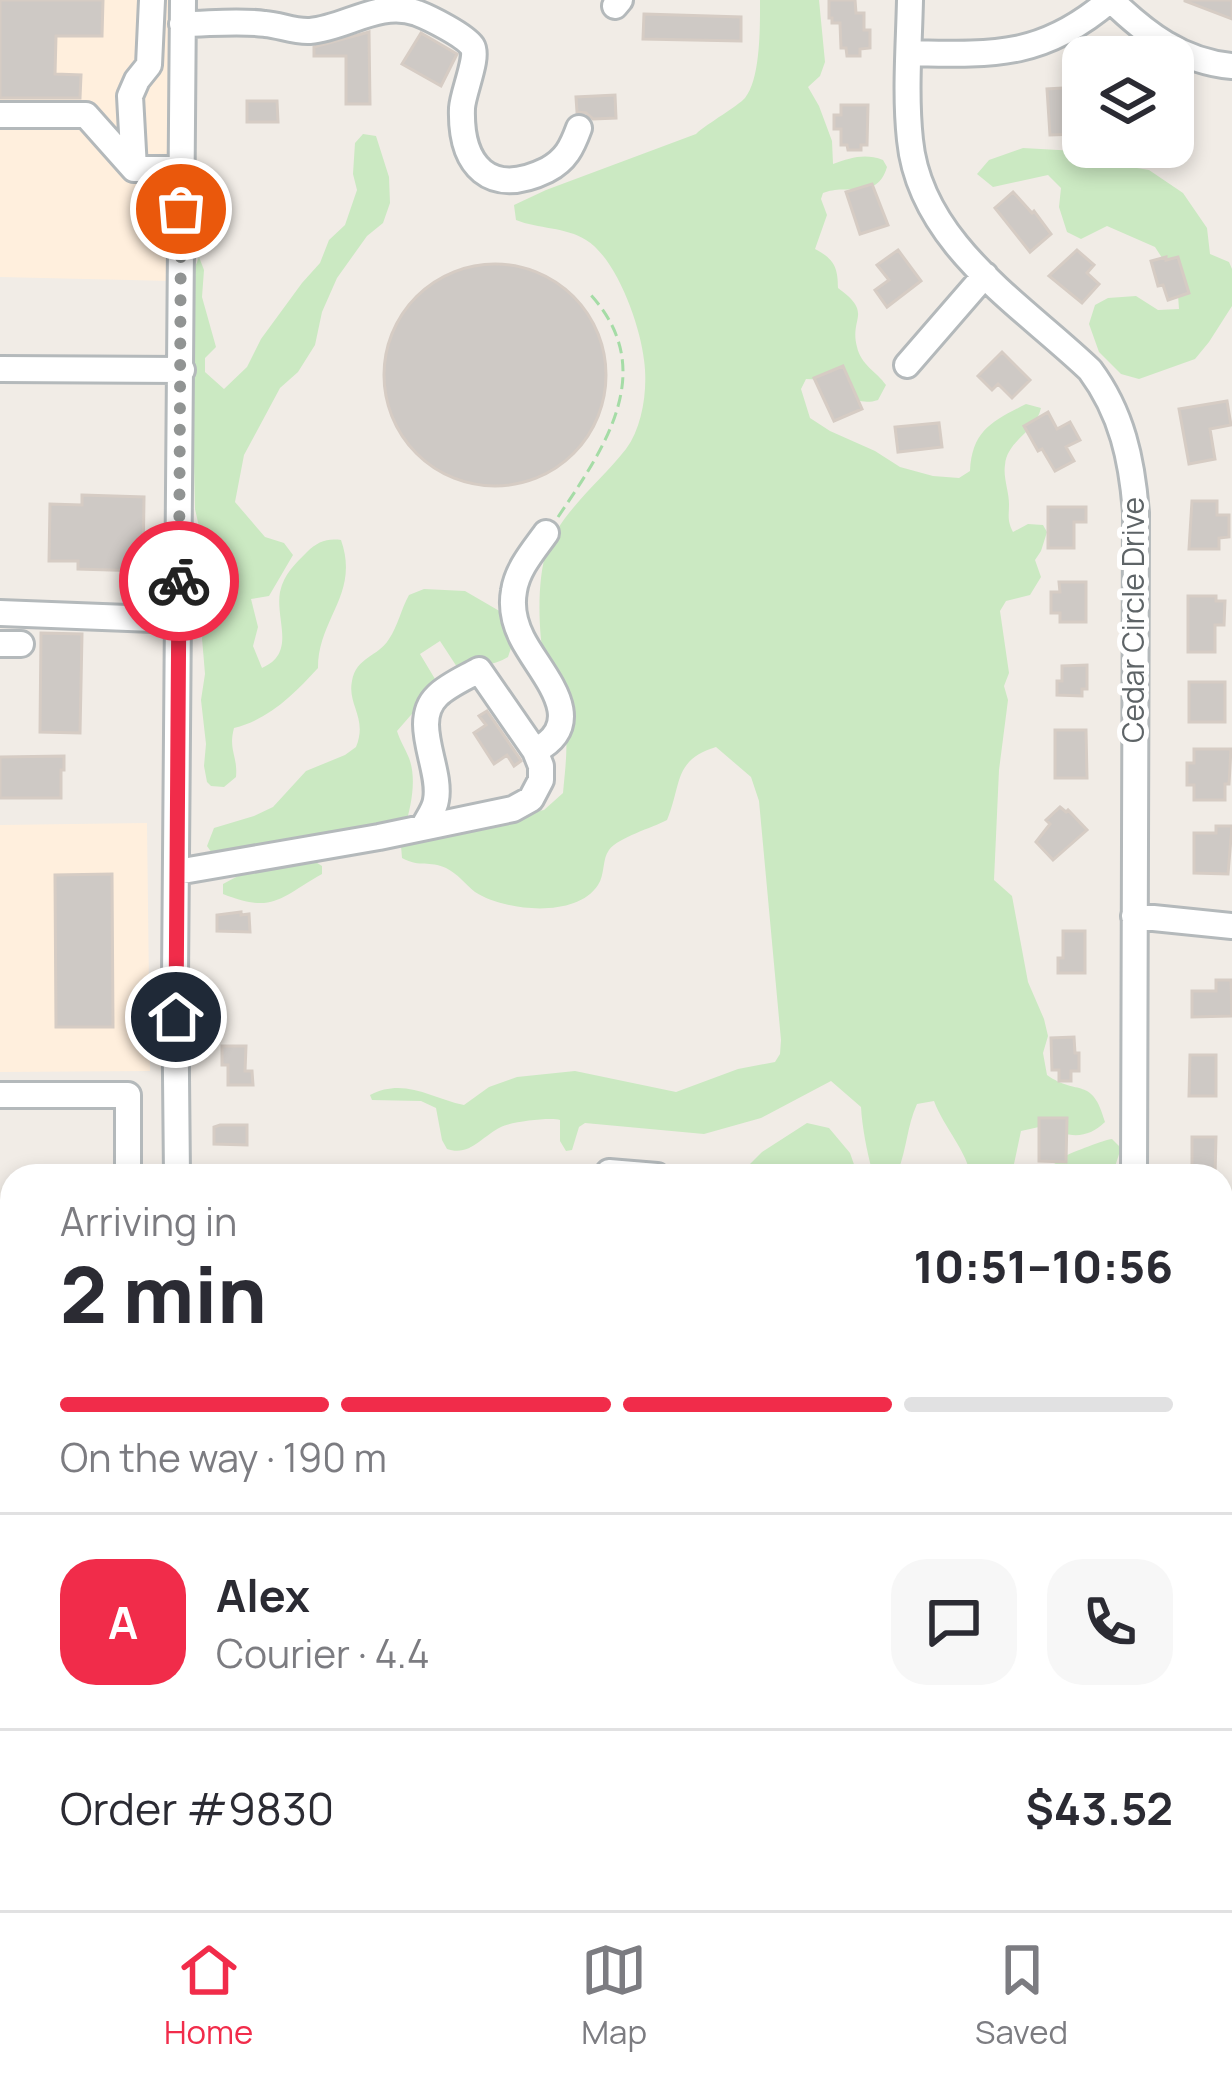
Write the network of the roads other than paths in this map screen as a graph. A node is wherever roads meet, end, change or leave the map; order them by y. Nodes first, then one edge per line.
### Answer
1 (152, 0) edge
2 (910, 0) edge
3 (1111, 0) edge
4 (182, 12) edge
5 (909, 53) junction
6 (1232, 66) edge
7 (0, 115) edge
8 (579, 128) dead end
9 (134, 169) junction
10 (181, 169) junction
11 (985, 274) junction
12 (907, 365) dead end
13 (0, 369) edge
14 (182, 370) junction
15 (546, 532) road end
16 (0, 613) edge
17 (179, 620) junction
18 (535, 752) junction
19 (424, 826) junction
20 (177, 872) junction
21 (1134, 916) junction
22 (1232, 926) edge
23 (0, 1095) edge
24 (128, 1164) edge
25 (177, 1164) edge
26 (1134, 1164) edge

1 - 9 street
2 - 5 street, Cedar Circle Drive
3 - 5 street
3 - 6 street
4 - 8 street
4 - 10 street
5 - 11 street, Cedar Circle Drive
7 - 9 street
9 - 10 street
10 - 14 street
11 - 12 street
11 - 21 street, Cedar Circle Drive
13 - 14 street
14 - 17 street
15 - 18 street
16 - 17 street
17 - 20 street
18 - 19 street
18 - 19 street
19 - 20 street
20 - 25 street
21 - 22 street
21 - 26 street, Cedar Circle Drive
23 - 24 street

